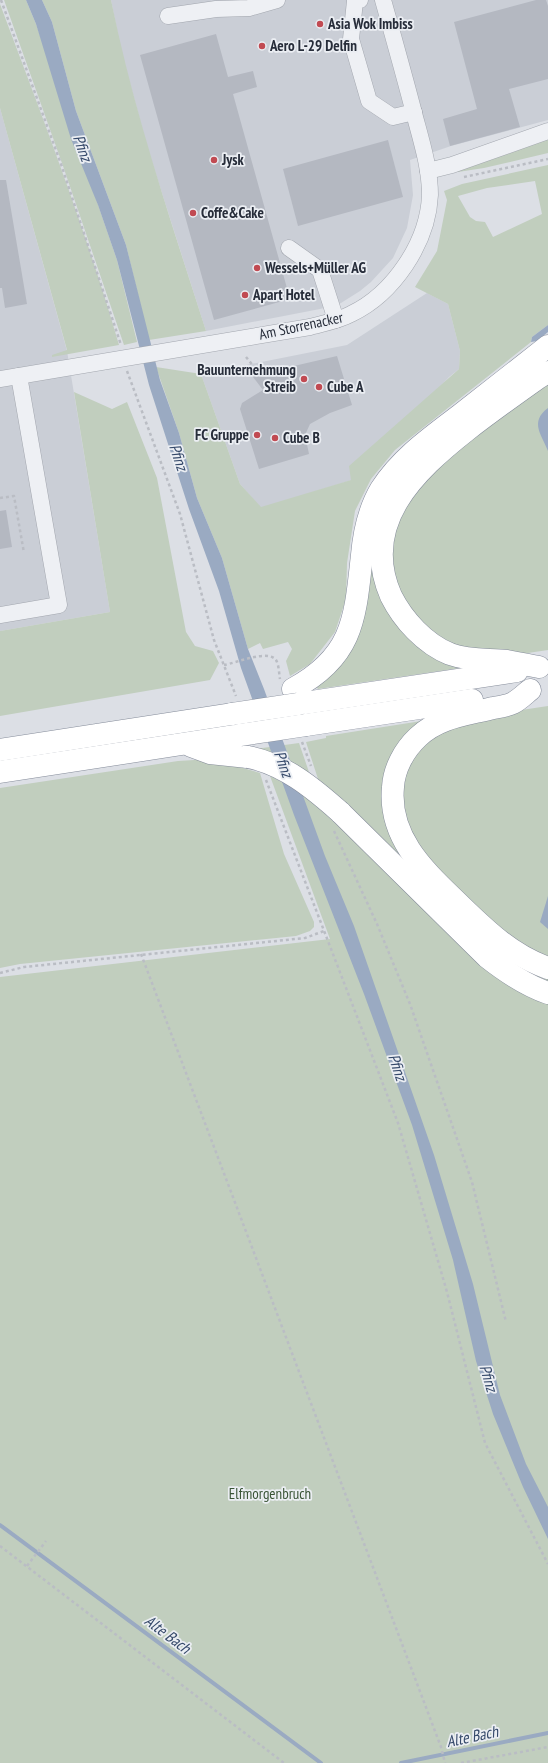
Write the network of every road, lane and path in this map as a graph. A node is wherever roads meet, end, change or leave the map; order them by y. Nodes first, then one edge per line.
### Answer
1 (1, 0) edge
2 (277, 0) edge
3 (360, 0) edge
4 (383, 0) edge
5 (168, 16) dead end
6 (414, 112) junction
7 (548, 131) edge
8 (548, 158) edge
9 (428, 172) junction
10 (464, 178) dead end
11 (289, 248) dead end
12 (336, 320) junction
13 (548, 346) edge
14 (128, 357) junction
15 (246, 357) dead end
16 (548, 372) edge
17 (259, 373) dead end
18 (19, 376) junction
19 (0, 379) edge
20 (0, 498) edge
21 (24, 553) dead end
22 (0, 615) edge
23 (224, 665) junction
24 (544, 667) edge
25 (539, 689) edge
26 (291, 692) junction
27 (234, 704) junction
28 (304, 733) junction
29 (184, 743) junction
30 (10, 748) edge
31 (312, 770) dead end
32 (0, 772) edge
33 (264, 774) dead end
34 (337, 821) junction
35 (324, 931) junction
36 (141, 954) junction
37 (548, 968) edge
38 (0, 973) edge
39 (548, 993) edge
40 (506, 1322) dead end
41 (46, 1541) dead end
42 (0, 1546) edge
43 (548, 1564) edge
44 (27, 1566) junction
45 (548, 1747) edge
46 (284, 1763) edge
47 (445, 1763) edge
48 (461, 1763) edge

1 - 14 path
2 - 5 street
3 - 6 street
4 - 6 street, Am Storrenacker
6 - 9 street, Am Storrenacker
7 - 9 street
8 - 10 path
9 - 12 street, Am Storrenacker
11 - 12 street
12 - 14 street, Am Storrenacker
13 - 26 highway
14 - 18 street, Am Storrenacker
14 - 23 path
15 - 17 path
16 - 24 highway
18 - 19 street, Am Storrenacker
18 - 22 street
20 - 21 path
23 - 26 path
23 - 27 path
24 - 26 highway
25 - 28 highway
25 - 37 highway
26 - 27 highway, bridge
27 - 30 highway
28 - 29 highway, bridge
28 - 31 path
29 - 32 highway
29 - 34 highway, bridge
33 - 35 path
34 - 39 highway
34 - 40 path
35 - 36 path
35 - 43 path
36 - 38 path
36 - 47 path
41 - 44 path
42 - 44 path
44 - 46 path
45 - 48 path

